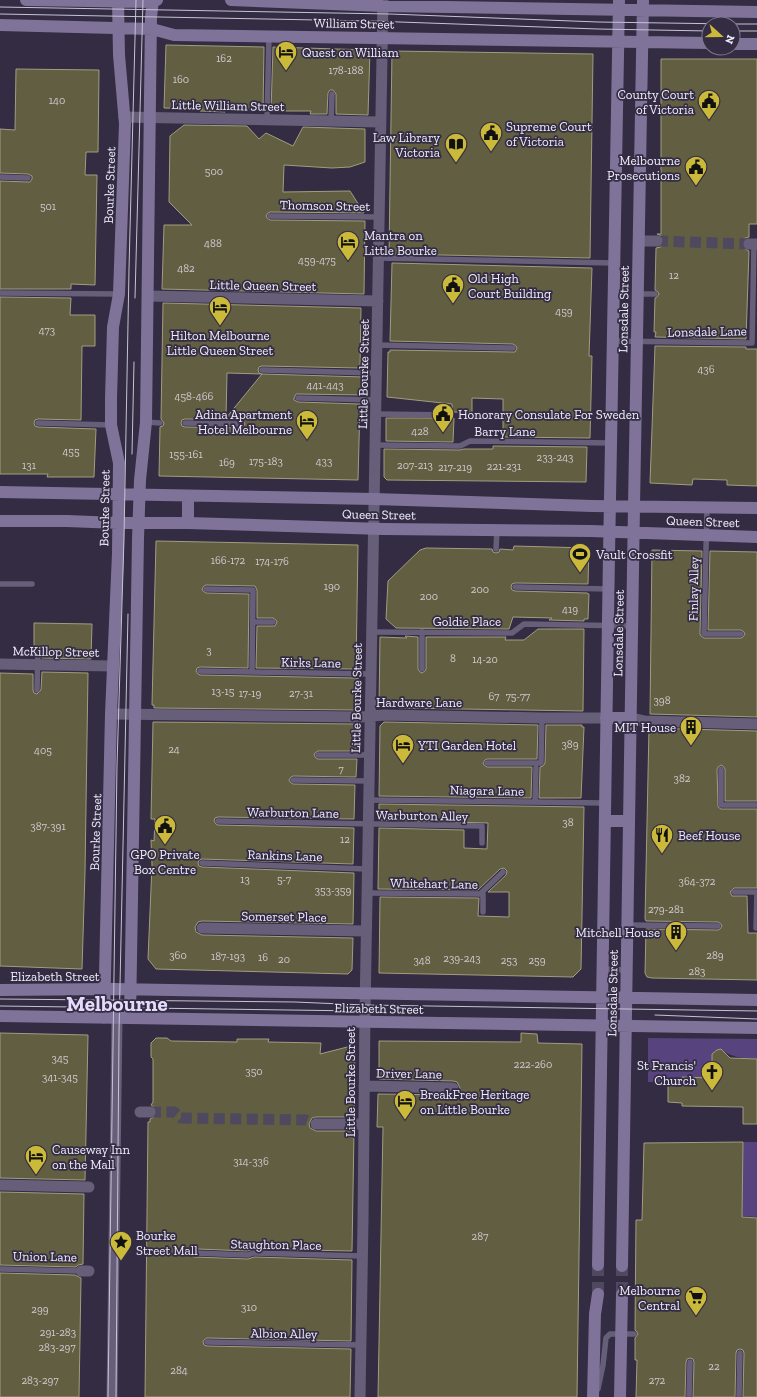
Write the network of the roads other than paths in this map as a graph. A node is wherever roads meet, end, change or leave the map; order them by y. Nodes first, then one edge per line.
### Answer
1 (26, 0) edge
2 (118, 0) edge
3 (231, 0) edge
4 (154, 1) edge
5 (383, 3) edge
6 (619, 5) edge
7 (643, 5) edge
8 (757, 12) edge
9 (0, 25) edge
10 (120, 28) junction
11 (152, 29) junction
12 (269, 36) junction
13 (383, 38) junction
14 (618, 42) junction
15 (642, 42) junction
16 (701, 43) edge
17 (741, 44) edge
18 (757, 44) edge
19 (332, 94) dead end
20 (124, 117) junction
21 (150, 118) junction
22 (267, 120) junction
23 (331, 121) junction
24 (381, 122) junction
25 (0, 177) edge
26 (28, 178) dead end
27 (270, 216) dead end
28 (379, 217) junction
29 (639, 241) junction
30 (656, 241) tunnel mouth
31 (753, 244) edge
32 (378, 258) junction
33 (614, 263) junction
34 (0, 292) edge
35 (119, 294) junction
36 (638, 294) junction
37 (655, 294) dead end
38 (148, 296) junction
39 (378, 301) junction
40 (613, 342) junction
41 (637, 342) junction
42 (377, 345) junction
43 (513, 348) dead end
44 (262, 370) dead end
45 (376, 373) junction
46 (298, 398) dead end
47 (376, 400) junction
48 (376, 414) junction
49 (450, 415) dead end
50 (146, 422) junction
51 (38, 423) dead end
52 (160, 423) dead end
53 (185, 423) dead end
54 (241, 424) dead end
55 (111, 425) junction
56 (611, 443) junction
57 (375, 445) junction
58 (0, 492) edge
59 (118, 494) junction
60 (140, 495) junction
61 (188, 496) junction
62 (374, 499) junction
63 (610, 506) junction
64 (634, 506) junction
65 (707, 507) junction
66 (757, 508) edge
67 (0, 521) edge
68 (188, 523) junction
69 (118, 524) junction
70 (139, 524) junction
71 (374, 529) junction
72 (497, 530) junction
73 (609, 532) junction
74 (633, 533) junction
75 (706, 535) junction
76 (757, 537) edge
77 (496, 549) dead end
78 (0, 584) edge
79 (32, 584) dead end
80 (515, 587) dead end
81 (206, 589) dead end
82 (608, 590) junction
83 (253, 622) junction
84 (274, 622) dead end
85 (608, 625) junction
86 (632, 626) junction
87 (372, 632) junction
88 (422, 632) junction
89 (741, 634) dead end
90 (38, 651) dead end
91 (0, 664) edge
92 (38, 665) junction
93 (112, 666) junction
94 (422, 669) dead end
95 (200, 671) dead end
96 (252, 672) junction
97 (371, 674) junction
98 (37, 690) dead end
99 (111, 714) junction
100 (134, 714) junction
101 (370, 716) junction
102 (542, 718) junction
103 (606, 718) junction
104 (630, 718) junction
105 (757, 724) edge
106 (318, 755) dead end
107 (370, 755) junction
108 (487, 763) dead end
109 (536, 768) dead end
110 (721, 769) dead end
111 (293, 780) dead end
112 (369, 781) junction
113 (369, 800) junction
114 (535, 802) junction
115 (605, 803) junction
116 (757, 805) edge
117 (218, 821) dead end
118 (605, 821) junction
119 (629, 821) junction
120 (368, 825) junction
121 (482, 843) dead end
122 (202, 863) dead end
123 (367, 869) junction
124 (503, 872) dead end
125 (734, 892) dead end
126 (757, 892) edge
127 (367, 893) junction
128 (480, 894) junction
129 (483, 912) dead end
130 (627, 925) junction
131 (718, 926) dead end
132 (202, 928) dead end
133 (757, 928) edge
134 (366, 931) junction
135 (602, 969) junction
136 (627, 970) junction
137 (104, 989) junction
138 (0, 990) edge
139 (131, 990) junction
140 (365, 994) junction
141 (602, 997) junction
142 (626, 998) junction
143 (757, 1000) edge
144 (0, 1016) edge
145 (104, 1018) junction
146 (117, 1018) junction
147 (130, 1018) junction
148 (364, 1021) junction
149 (602, 1026) junction
150 (626, 1026) junction
151 (757, 1028) edge
152 (364, 1086) junction
153 (453, 1088) dead end
154 (316, 1124) tunnel mouth
155 (364, 1124) junction
156 (0, 1184) edge
157 (90, 1187) dead end
158 (194, 1250) dead end
159 (362, 1256) junction
160 (598, 1265) tunnel mouth
161 (622, 1266) tunnel mouth
162 (0, 1269) edge
163 (85, 1271) dead end
164 (598, 1294) tunnel mouth
165 (622, 1294) tunnel mouth
166 (621, 1334) junction
167 (634, 1334) dead end
168 (207, 1342) dead end
169 (360, 1345) junction
170 (740, 1353) dead end
171 (690, 1362) dead end
172 (112, 1397) edge
173 (360, 1397) edge
174 (594, 1397) edge
175 (620, 1397) edge
176 (689, 1397) edge
177 (739, 1397) edge

1 - 2 street
2 - 4 street
2 - 10 street, Bourke Street
3 - 5 street, William Street
4 - 11 street
5 - 6 street, William Street
5 - 13 street, Little Bourke Street
6 - 7 street, William Street
6 - 14 street, Lonsdale Street
7 - 8 street, William Street
7 - 15 street, Lonsdale Street
9 - 10 street, William Street
10 - 11 street, William Street
10 - 20 street, Bourke Street
11 - 12 street, William Street
11 - 21 street
12 - 13 street, William Street
12 - 22 lane
13 - 14 street, William Street
13 - 24 street, Little Bourke Street
14 - 15 street, William Street
14 - 33 street, Lonsdale Street
15 - 16 street, William Street
15 - 29 street, Lonsdale Street
17 - 18 street
19 - 23 lane
20 - 21 street, Little William Street
20 - 35 street, Bourke Street
21 - 22 street, Little William Street
21 - 38 street
22 - 23 street, Little William Street
23 - 24 street, Little William Street
24 - 28 street, Little Bourke Street
25 - 26 lane
27 - 28 lane, Thomson Street
28 - 32 street, Little Bourke Street
29 - 30 street
29 - 36 street, Lonsdale Street
31 - 41 lane, Lonsdale Lane
32 - 33 lane
32 - 39 street, Little Bourke Street
33 - 40 street, Lonsdale Street
34 - 35 lane
35 - 55 street, Bourke Street
36 - 37 lane
36 - 41 street, Lonsdale Street
38 - 39 street, Little Queen Street
38 - 50 street
39 - 42 street, Little Bourke Street
40 - 41 lane, Lonsdale Lane
40 - 56 street, Lonsdale Street
41 - 64 street, Lonsdale Street
42 - 43 lane
42 - 45 street, Little Bourke Street
44 - 45 lane
45 - 47 street, Little Bourke Street
46 - 47 lane
47 - 48 street, Little Bourke Street
48 - 49 lane
48 - 57 street, Little Bourke Street
50 - 52 lane
50 - 60 street
51 - 55 lane
53 - 54 lane
55 - 59 street, Bourke Street
56 - 57 lane, Barry Lane
56 - 63 street, Lonsdale Street
57 - 62 street, Little Bourke Street
58 - 59 street, Queen Street
59 - 60 street, Queen Street
59 - 69 street, Bourke Street
60 - 61 street, Queen Street
60 - 70 street
61 - 62 street, Queen Street
61 - 68 street
62 - 63 street, Queen Street
62 - 71 street, Little Bourke Street
63 - 64 street, Queen Street
63 - 73 street, Lonsdale Street
64 - 65 street, Queen Street
64 - 74 street, Lonsdale Street
65 - 66 street, Queen Street
65 - 75 lane, Finlay Alley
67 - 69 street, Queen Street
68 - 70 street, Queen Street
68 - 71 street, Queen Street
69 - 70 street, Queen Street
69 - 93 street, Bourke Street
70 - 100 street
71 - 72 street, Queen Street
71 - 87 street, Little Bourke Street
72 - 73 street, Queen Street
72 - 77 lane
73 - 74 street, Queen Street
73 - 82 street, Lonsdale Street
74 - 75 street, Queen Street
74 - 86 street, Lonsdale Street
75 - 76 street, Queen Street
75 - 89 lane, Finlay Alley
78 - 79 lane
80 - 82 lane
81 - 83 lane
82 - 85 street, Lonsdale Street
83 - 84 lane
83 - 96 lane
85 - 86 lane, Goldie Place
85 - 88 lane, Goldie Place
85 - 103 street, Lonsdale Street
86 - 104 street, Lonsdale Street
87 - 88 lane, Goldie Place
87 - 97 street, Little Bourke Street
88 - 94 lane
90 - 92 lane
91 - 92 street, McKillop Street
92 - 93 street, McKillop Street
92 - 98 lane
93 - 99 street, Bourke Street
95 - 96 lane, Kirks Lane
96 - 97 lane, Kirks Lane
97 - 101 street, Little Bourke Street
99 - 100 street, Hardware Lane
99 - 137 street, Bourke Street
100 - 101 street, Hardware Lane
100 - 139 street
101 - 102 street, Hardware Lane
101 - 107 street, Little Bourke Street
102 - 103 street, Hardware Lane
102 - 108 lane
103 - 104 street
103 - 115 street, Lonsdale Street
104 - 105 street
104 - 119 street, Lonsdale Street
106 - 107 lane
107 - 112 street, Little Bourke Street
109 - 114 lane
110 - 116 lane
111 - 112 lane
112 - 113 street, Little Bourke Street
113 - 114 lane, Niagara Lane
113 - 120 street, Little Bourke Street
114 - 115 lane, Niagara Lane
115 - 118 street, Lonsdale Street
117 - 120 lane, Warburton Lane
118 - 119 street
118 - 135 street, Lonsdale Street
119 - 130 street, Lonsdale Street
120 - 121 lane, Warburton Alley
120 - 123 street, Little Bourke Street
122 - 123 lane, Rankins Lane
123 - 127 street, Little Bourke Street
124 - 128 lane
125 - 126 lane
126 - 133 lane
127 - 128 lane, Whitehart Lane
127 - 134 street, Little Bourke Street
128 - 129 lane, Whitehart Lane
130 - 131 lane
130 - 136 street, Lonsdale Street
132 - 134 street, Somerset Place
134 - 140 street, Little Bourke Street
135 - 136 lane
135 - 141 street, Lonsdale Street
136 - 142 street, Lonsdale Street
137 - 138 street, Elizabeth Street
137 - 139 street, Elizabeth Street
137 - 145 street, Bourke Street
139 - 140 street, Elizabeth Street
139 - 147 street
140 - 141 street, Elizabeth Street
140 - 148 street, Little Bourke Street
141 - 142 street, Elizabeth Street
141 - 149 street, Lonsdale Street
142 - 143 street, Elizabeth Street
142 - 150 street, Lonsdale Street
144 - 145 street, Elizabeth Street
145 - 146 street, Elizabeth Street
146 - 147 street, Elizabeth Street
146 - 172 street
147 - 148 street, Elizabeth Street
148 - 149 street, Elizabeth Street
148 - 152 street, Little Bourke Street
149 - 150 street, Elizabeth Street
149 - 160 street, Lonsdale Street
150 - 151 street, Elizabeth Street
150 - 161 street, Lonsdale Street
152 - 153 street, Driver Lane
152 - 155 street, Little Bourke Street
154 - 155 street
155 - 159 street, Little Bourke Street
156 - 157 street
158 - 159 lane, Staughton Place
159 - 169 street, Little Bourke Street
162 - 163 lane, Union Lane
164 - 174 street
165 - 166 street
166 - 167 lane
166 - 174 lane
166 - 175 street
168 - 169 lane, Albion Alley
169 - 173 street, Little Bourke Street
170 - 177 lane
171 - 176 lane

